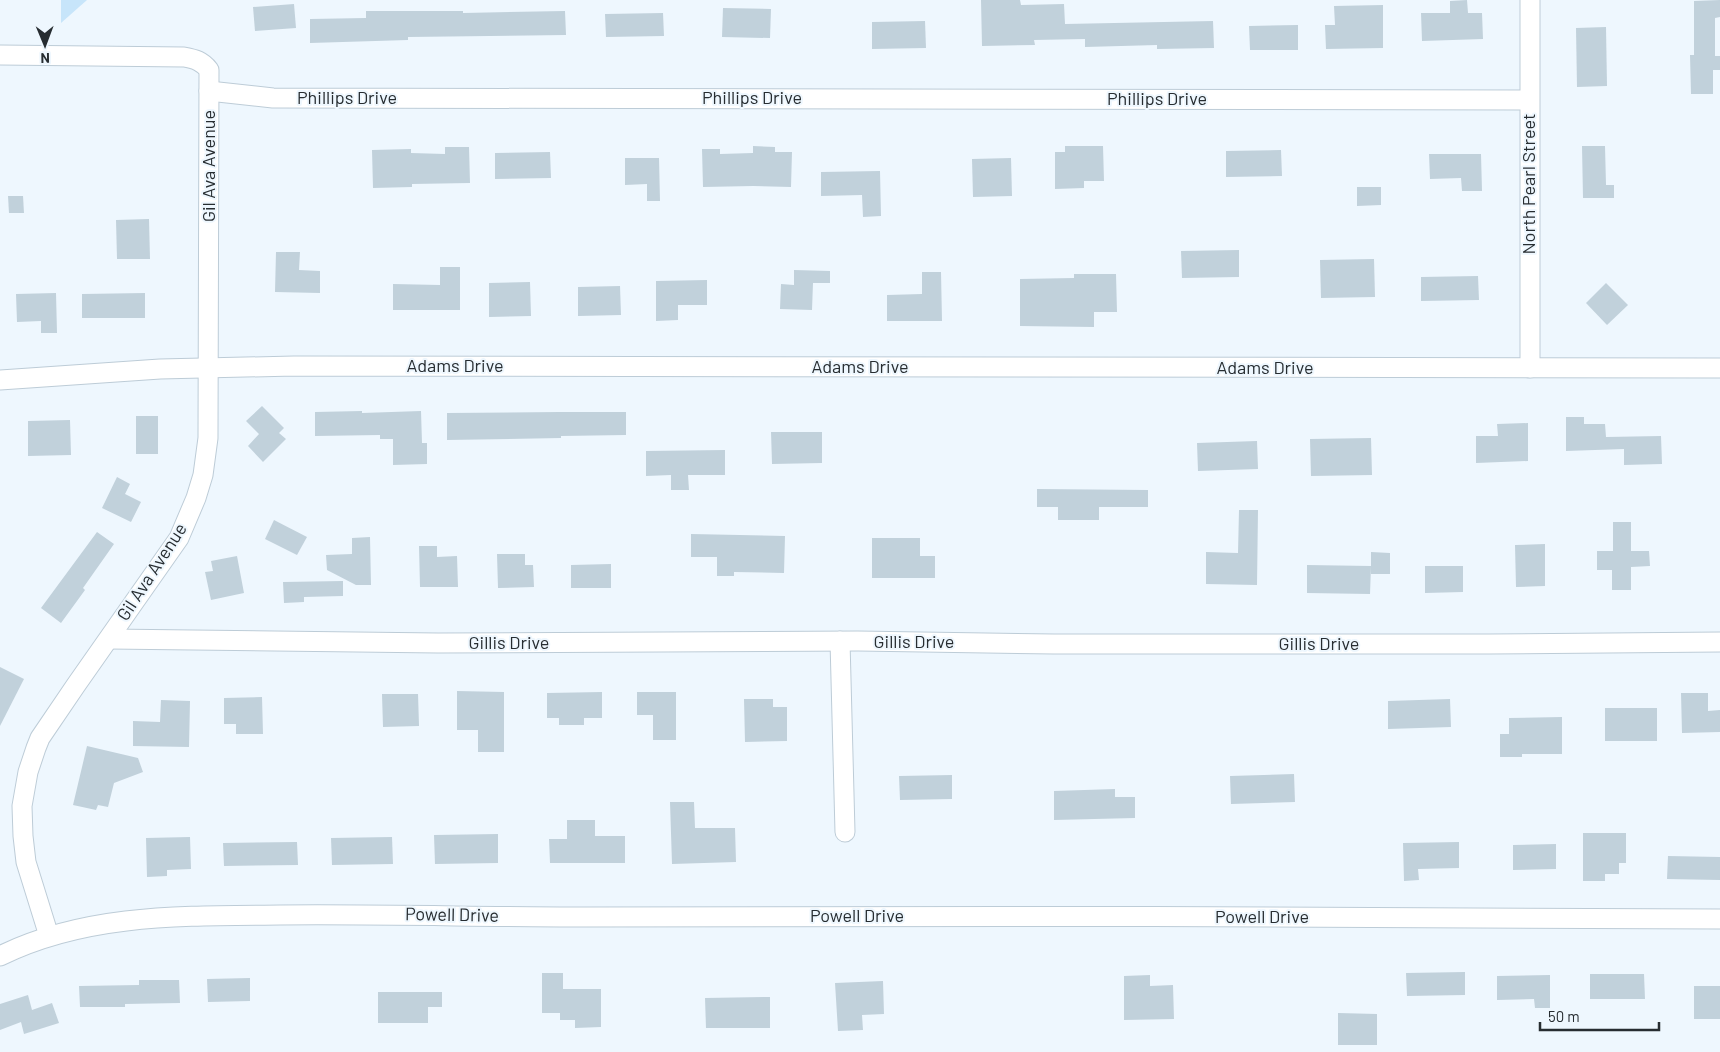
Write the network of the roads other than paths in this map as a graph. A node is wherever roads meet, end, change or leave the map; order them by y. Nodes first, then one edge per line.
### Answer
1 (1530, 0) edge
2 (0, 55) edge
3 (209, 90) junction
4 (1529, 100) junction
5 (208, 368) junction
6 (1530, 368) junction
7 (1720, 368) edge
8 (0, 380) edge
9 (109, 639) junction
10 (840, 641) junction
11 (1720, 642) edge
12 (845, 832) dead end
13 (1720, 919) edge
14 (49, 936) junction
15 (0, 956) edge

1 - 4 street, North Pearl Street
2 - 3 street
3 - 4 street, Phillips Drive
3 - 5 street, Gil Ava Avenue
4 - 6 street, North Pearl Street
5 - 6 street, Adams Drive
5 - 8 street, Adams Drive
5 - 9 street, Gil Ava Avenue
6 - 7 street, Adams Drive
9 - 10 street, Gillis Drive
9 - 14 street, Gil Ava Avenue
10 - 11 street, Gillis Drive
10 - 12 street
13 - 14 street, Powell Drive
14 - 15 street, Powell Drive

